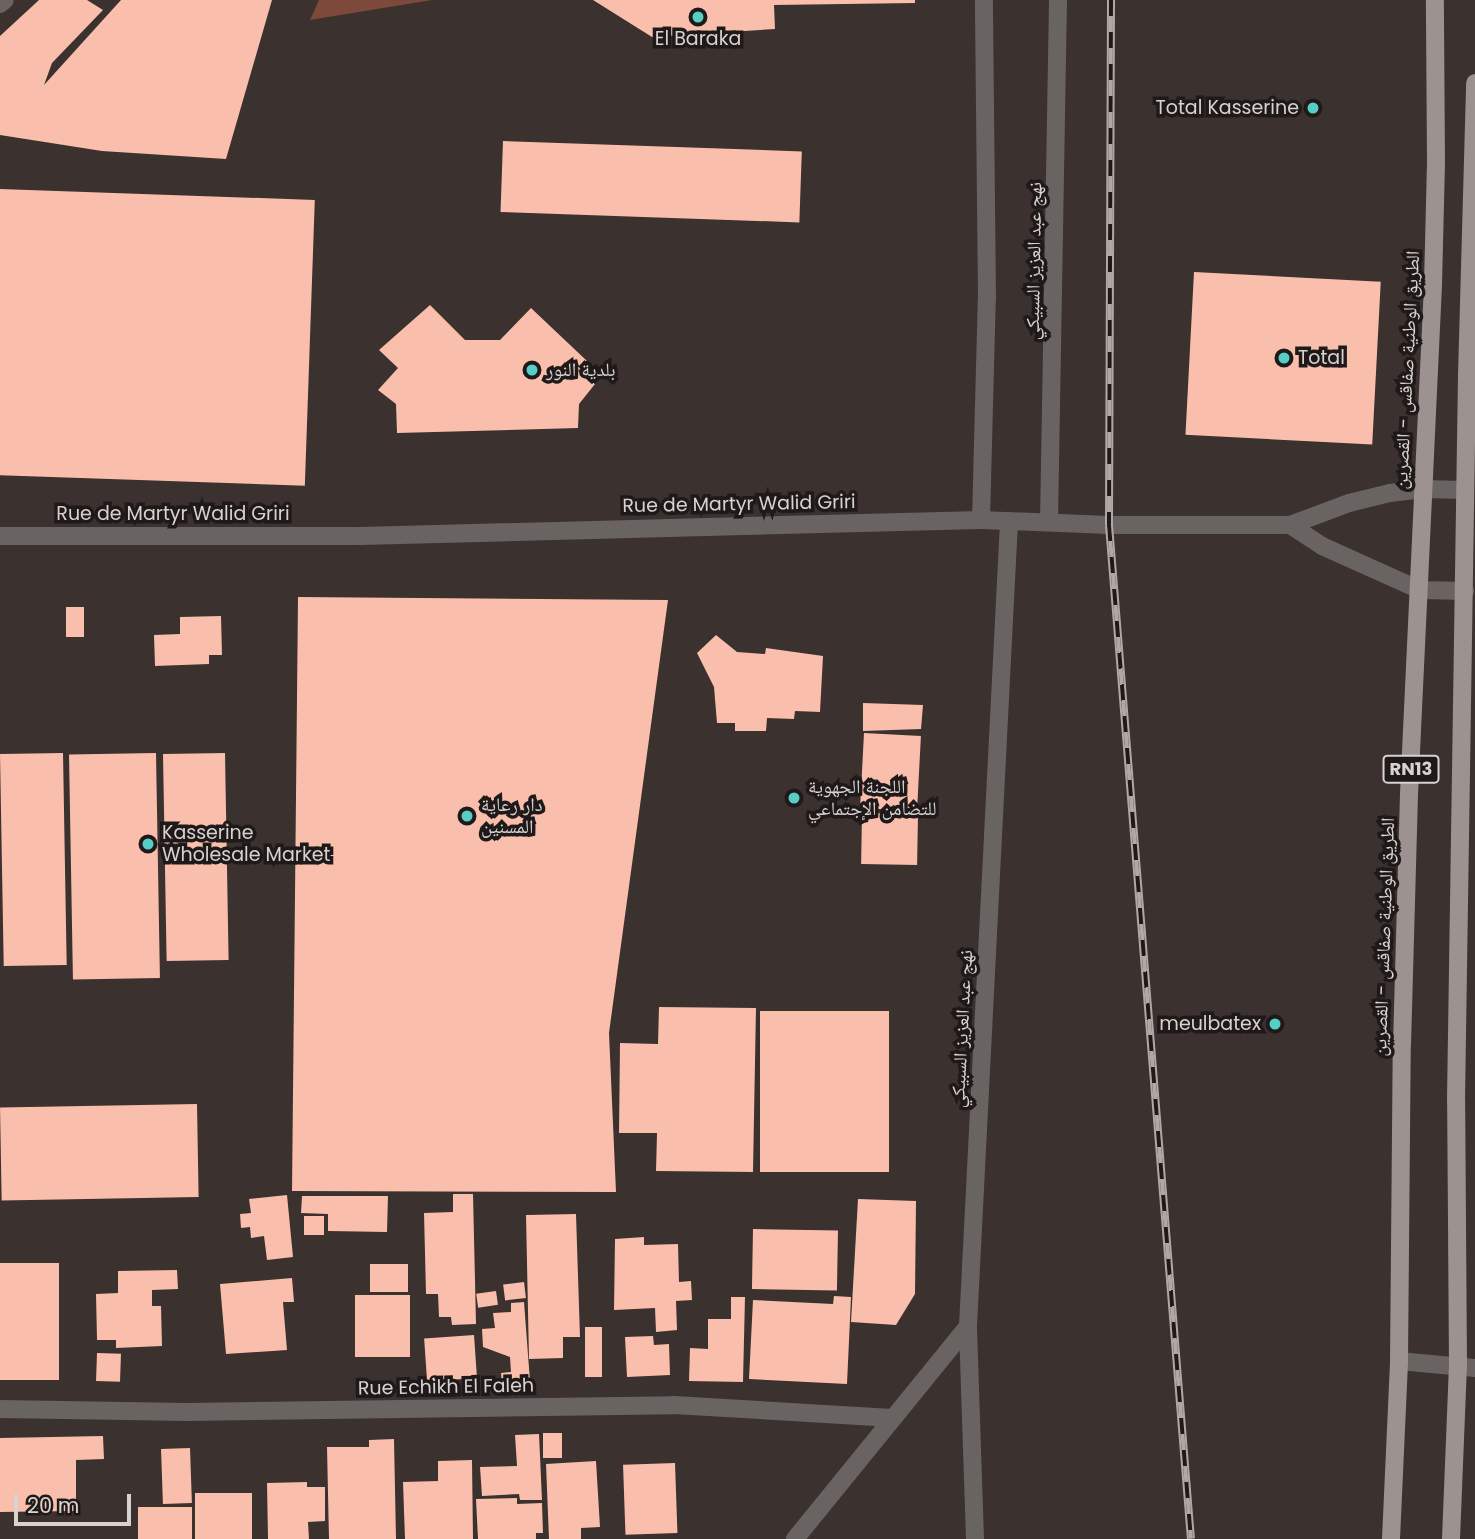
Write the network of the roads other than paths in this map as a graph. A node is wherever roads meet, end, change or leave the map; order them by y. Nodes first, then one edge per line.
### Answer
1 (5, 0) edge
2 (984, 0) edge
3 (1058, 0) edge
4 (1435, 0) edge
5 (0, 4) edge
6 (1475, 83) edge
7 (1423, 489) junction
8 (1465, 490) junction
9 (981, 520) junction
10 (1009, 521) junction
11 (1049, 522) junction
12 (1290, 526) junction
13 (0, 536) edge
14 (1420, 590) junction
15 (1465, 591) junction
16 (968, 1326) junction
17 (1399, 1361) junction
18 (1466, 1367) edge
19 (0, 1409) edge
20 (892, 1418) junction
21 (795, 1539) edge
22 (975, 1539) edge
23 (1391, 1539) edge
24 (1451, 1539) edge

1 - 5 street
2 - 9 street
3 - 11 street, نهج عبد العزيز السبيكي
4 - 7 main road, الطريق الوطنية صفاقس - القصرين / RN13
6 - 8 main road, RN13
7 - 8 street
7 - 12 street
7 - 14 main road, الطريق الوطنية صفاقس - القصرين / RN13
8 - 15 main road, RN13
9 - 10 street, Rue de Martyr Walid Griri
9 - 13 street, Rue de Martyr Walid Griri
10 - 11 street, Rue de Martyr Walid Griri
10 - 16 street, نهج عبد العزيز السبيكي
11 - 12 street, Rue de Martyr Walid Griri
12 - 14 street, Rue de Martyr Walid Griri
14 - 15 street, Rue de Martyr Walid Griri
14 - 17 main road, الطريق الوطنية صفاقس - القصرين / RN13
15 - 18 main road, RN13
16 - 20 street
16 - 22 street, نهج عبد العزيز السبيكي
17 - 18 street
17 - 23 main road, الطريق الوطنية صفاقس - القصرين / RN13
18 - 24 main road, RN13
19 - 20 street, Rue Echikh El Faleh
20 - 21 street

